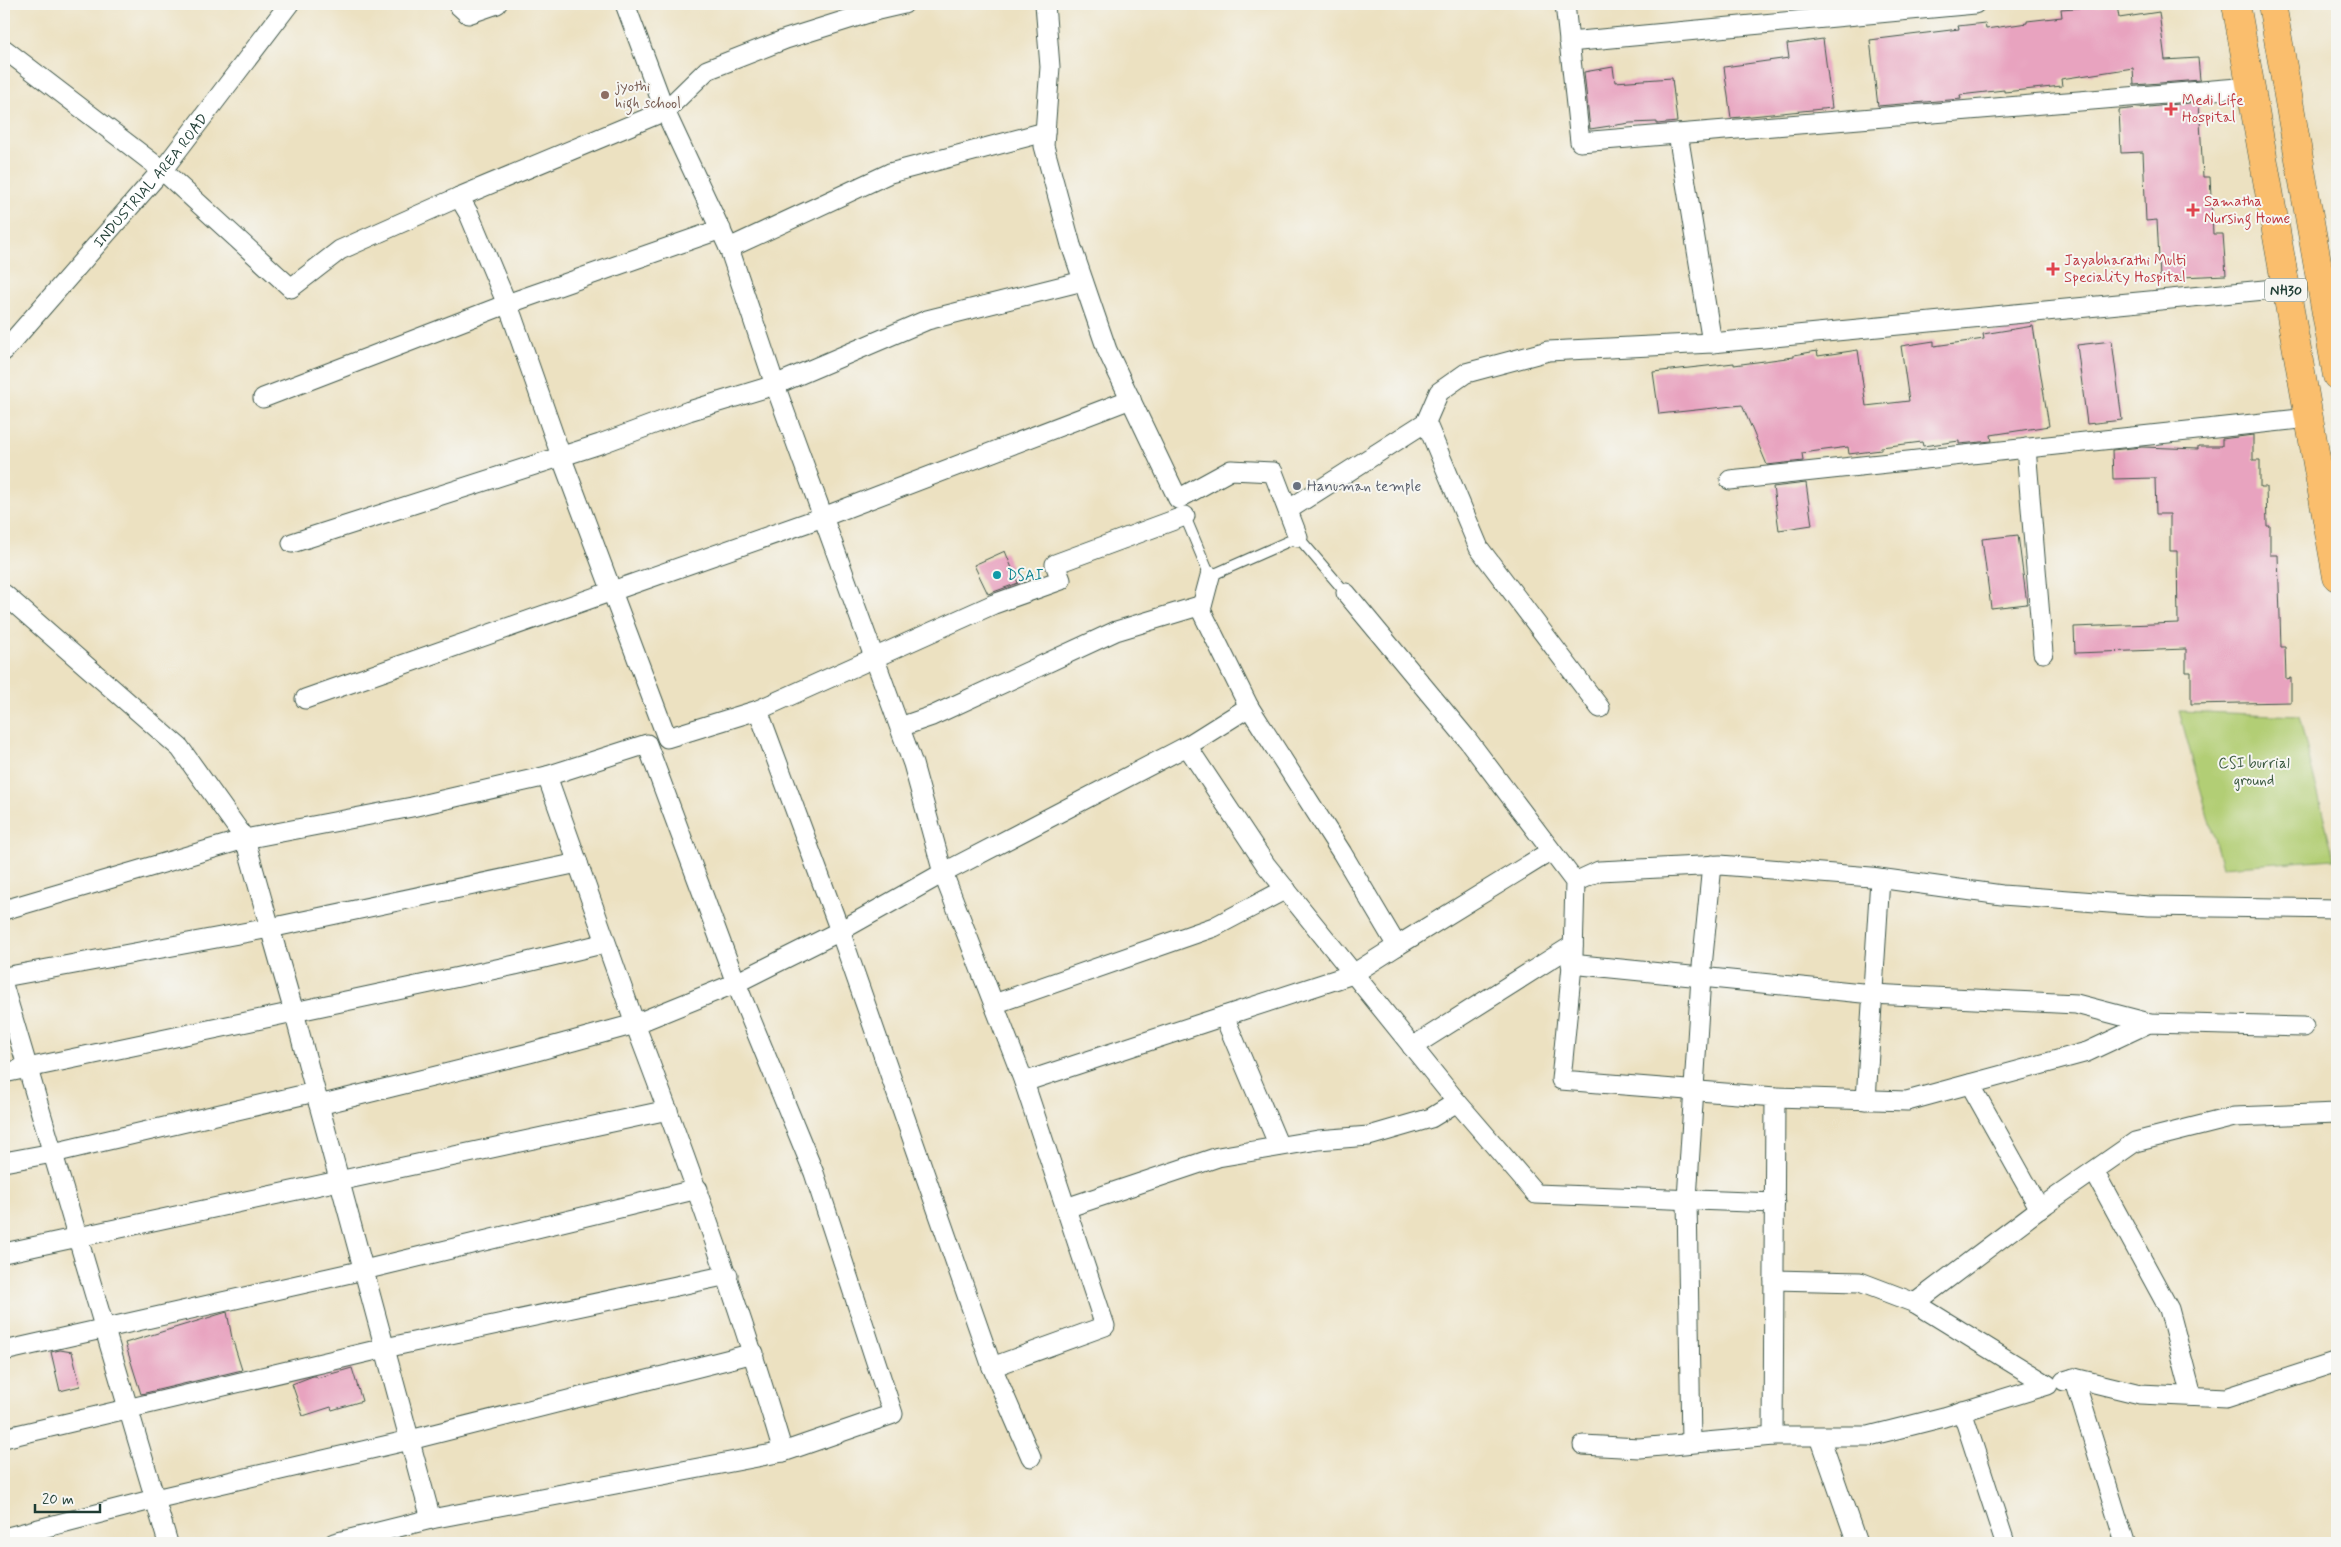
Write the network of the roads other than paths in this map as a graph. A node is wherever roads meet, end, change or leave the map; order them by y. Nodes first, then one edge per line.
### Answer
1 (289, 4) edge
2 (457, 4) edge
3 (497, 4) edge
4 (625, 4) edge
5 (904, 4) edge
6 (1045, 4) edge
7 (1565, 4) edge
8 (1975, 4) edge
9 (2236, 4) edge
10 (2272, 4) edge
11 (1569, 42) junction
12 (4, 48) edge
13 (2250, 87) junction
14 (665, 111) junction
15 (1045, 132) junction
16 (1678, 134) junction
17 (162, 170) junction
18 (459, 197) junction
19 (721, 229) junction
20 (729, 248) junction
21 (1083, 280) junction
22 (2285, 288) junction
23 (507, 304) junction
24 (1712, 343) junction
25 (4, 351) edge
26 (2337, 376) edge
27 (775, 384) junction
28 (262, 398) dead end
29 (1131, 399) junction
30 (2309, 418) junction
31 (1426, 422) junction
32 (2026, 448) junction
33 (561, 456) junction
34 (1730, 480) dead end
35 (1181, 507) junction
36 (1288, 510) junction
37 (823, 517) junction
38 (1298, 536) junction
39 (292, 543) dead end
40 (1210, 576) junction
41 (2337, 577) edge
42 (612, 592) junction
43 (1346, 593) joint
44 (4, 594) edge
45 (1202, 605) junction
46 (2043, 653) dead end
47 (875, 659) junction
48 (305, 699) dead end
49 (1249, 707) junction
50 (1600, 708) dead end
51 (758, 710) junction
52 (900, 727) junction
53 (667, 738) junction
54 (647, 744) junction
55 (1188, 746) junction
56 (547, 776) junction
57 (245, 839) junction
58 (1551, 851) junction
59 (578, 863) junction
60 (1712, 865) junction
61 (943, 873) junction
62 (1880, 879) junction
63 (1575, 882) junction
64 (1286, 889) junction
65 (2337, 909) edge
66 (4, 910) edge
67 (270, 928) junction
68 (840, 931) junction
69 (606, 943) junction
70 (1572, 945) junction
71 (1397, 946) junction
72 (1572, 964) junction
73 (1353, 974) junction
74 (4, 977) edge
75 (1701, 977) junction
76 (736, 983) junction
77 (4, 988) edge
78 (1872, 994) junction
79 (994, 1004) junction
80 (294, 1012) junction
81 (1224, 1016) junction
82 (2149, 1023) junction
83 (635, 1024) junction
84 (2304, 1028) dead end
85 (1412, 1047) junction
86 (28, 1070) junction
87 (4, 1073) edge
88 (1024, 1082) junction
89 (1970, 1084) junction
90 (1694, 1091) junction
91 (1775, 1097) junction
92 (317, 1098) junction
93 (1866, 1100) junction
94 (1456, 1102) junction
95 (668, 1110) junction
96 (2337, 1113) edge
97 (1280, 1146) junction
98 (53, 1153) junction
99 (4, 1162) edge
100 (2094, 1171) junction
101 (339, 1181) junction
102 (698, 1189) junction
103 (1687, 1199) junction
104 (1774, 1202) junction
105 (1066, 1208) junction
106 (2040, 1209) junction
107 (77, 1236) junction
108 (4, 1253) edge
109 (364, 1270) junction
110 (728, 1275) junction
111 (1774, 1280) junction
112 (1915, 1303) junction
113 (104, 1327) junction
114 (385, 1348) junction
115 (4, 1351) edge
116 (754, 1353) junction
117 (2337, 1362) edge
118 (992, 1367) junction
119 (2074, 1378) junction
120 (2048, 1385) junction
121 (2192, 1396) junction
122 (128, 1408) junction
123 (1962, 1411) junction
124 (1773, 1436) junction
125 (1820, 1437) junction
126 (4, 1438) edge
127 (410, 1440) junction
128 (1691, 1443) junction
129 (1583, 1446) dead end
130 (783, 1452) junction
131 (1031, 1457) dead end
132 (155, 1499) junction
133 (431, 1519) junction
134 (4, 1538) edge
135 (168, 1543) edge
136 (334, 1543) edge
137 (1857, 1543) edge
138 (2004, 1543) edge
139 (2125, 1543) edge

1 - 17 street, INDUSTRIAL AREA ROAD
2 - 3 street
4 - 14 street
5 - 14 street
6 - 15 street
7 - 11 street
8 - 11 street
9 - 13 highway, NH30
10 - 26 highway, NH30
11 - 16 street
12 - 17 street
13 - 16 street
13 - 22 highway, NH30
14 - 18 street
14 - 19 street
15 - 20 street
15 - 21 street
16 - 24 street
17 - 18 street
17 - 25 street, INDUSTRIAL AREA ROAD
18 - 23 street
19 - 20 street
19 - 23 street
20 - 27 street
21 - 27 street
21 - 29 street
22 - 24 street
22 - 30 highway, NH30
23 - 28 street
23 - 33 street
24 - 31 street
27 - 33 street
27 - 37 street
29 - 35 street
29 - 37 street
30 - 32 street
30 - 41 highway, NH30
31 - 36 street
31 - 50 street
32 - 34 street
32 - 46 street
33 - 39 street
33 - 42 street
35 - 36 street
35 - 40 lane
35 - 47 street
36 - 38 street
37 - 42 street
37 - 47 street
38 - 40 lane
38 - 43 lane
40 - 45 street
42 - 48 street
42 - 53 street
43 - 58 street
44 - 57 street
45 - 49 street
45 - 52 street
47 - 51 street
47 - 52 street
49 - 55 street
49 - 71 street
51 - 53 street
51 - 68 street
52 - 61 street
53 - 54 street
54 - 56 street
54 - 76 street
55 - 61 street
55 - 64 street
56 - 57 street
56 - 59 street
57 - 66 street
57 - 67 street
58 - 63 street
58 - 71 street
59 - 67 street
59 - 69 street
60 - 62 street
60 - 63 street
60 - 75 street
61 - 68 street
61 - 79 street
62 - 65 street
62 - 78 street
63 - 70 street
64 - 73 street
64 - 79 street
67 - 74 street
67 - 80 street
68 - 76 street
68 - 118 street
69 - 80 street
69 - 83 street
70 - 72 street
70 - 85 street
71 - 73 street
72 - 75 street
72 - 90 street
73 - 81 street
73 - 85 street
75 - 78 street
75 - 90 street
76 - 83 street
76 - 130 street
77 - 86 street
78 - 82 street
78 - 93 street
79 - 88 street
80 - 86 street
80 - 92 street
81 - 88 street
81 - 97 street
82 - 84 street
82 - 89 street
83 - 92 street
83 - 95 street
85 - 94 street
86 - 87 street
86 - 98 street
88 - 105 street
89 - 93 street
89 - 106 street
90 - 91 street
90 - 103 street
91 - 93 street
91 - 104 street
92 - 98 street
92 - 101 street
94 - 97 street
94 - 103 street
95 - 101 street
95 - 102 street
96 - 100 street
97 - 105 street
98 - 99 street
98 - 107 street
100 - 106 street
100 - 121 street
101 - 107 street
101 - 109 street
102 - 109 street
102 - 110 street
103 - 104 street
103 - 128 street
104 - 111 street
105 - 118 street
106 - 112 street
107 - 108 street
107 - 113 street
109 - 113 street
109 - 114 street
110 - 114 street
110 - 116 street
111 - 112 street
111 - 124 street
112 - 120 street
113 - 115 street
113 - 122 street
114 - 122 street
114 - 127 street
116 - 127 street
116 - 130 street
117 - 121 street
118 - 131 street
119 - 120 street
119 - 121 street
119 - 139 street
120 - 123 street
122 - 126 street
122 - 132 street
123 - 125 street
123 - 138 street
124 - 125 street
124 - 128 street
125 - 137 street
127 - 132 street
127 - 133 street
128 - 129 street
130 - 133 street
132 - 134 street
132 - 135 street
133 - 136 street

